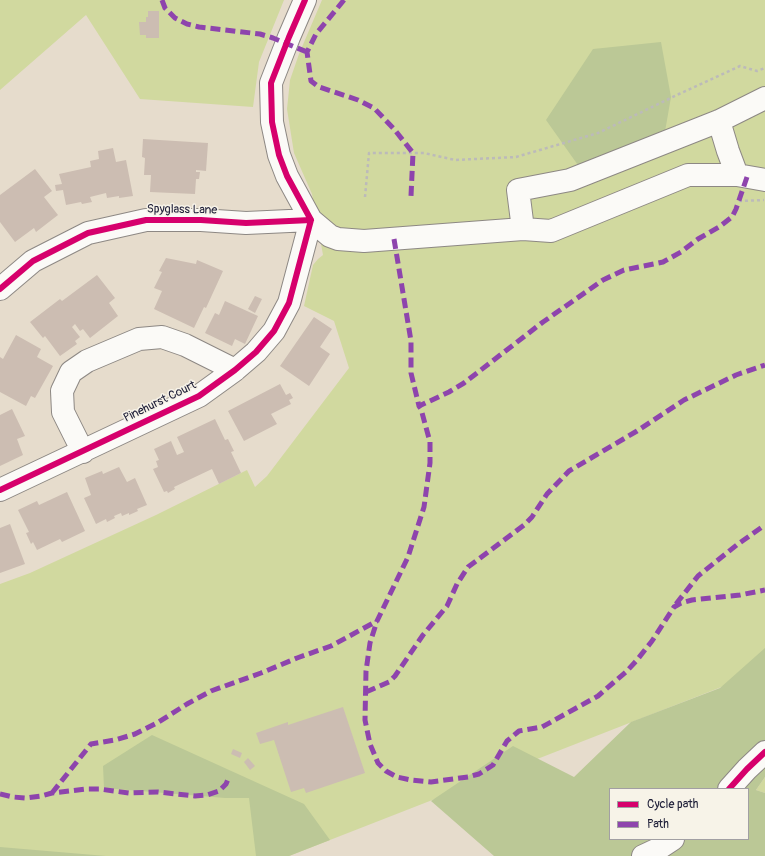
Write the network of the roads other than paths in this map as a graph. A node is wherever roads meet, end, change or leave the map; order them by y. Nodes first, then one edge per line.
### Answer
1 (305, 0) edge
2 (765, 98) edge
3 (719, 122) junction
4 (737, 175) junction
5 (765, 180) edge
6 (310, 220) junction
7 (523, 229) junction
8 (0, 289) edge
9 (235, 370) junction
10 (83, 452) junction
11 (0, 490) edge
12 (765, 752) edge
13 (730, 788) edge
14 (672, 840) edge
15 (643, 856) edge

1 - 6 street
2 - 3 street
3 - 4 street
3 - 7 street
4 - 5 street
4 - 7 street
6 - 7 street
6 - 8 street, Spyglass Lane
6 - 9 street, Pinehurst Court
9 - 10 street, Pinehurst Court
9 - 10 street
10 - 11 street, Pinehurst Court
12 - 13 street
14 - 15 street

